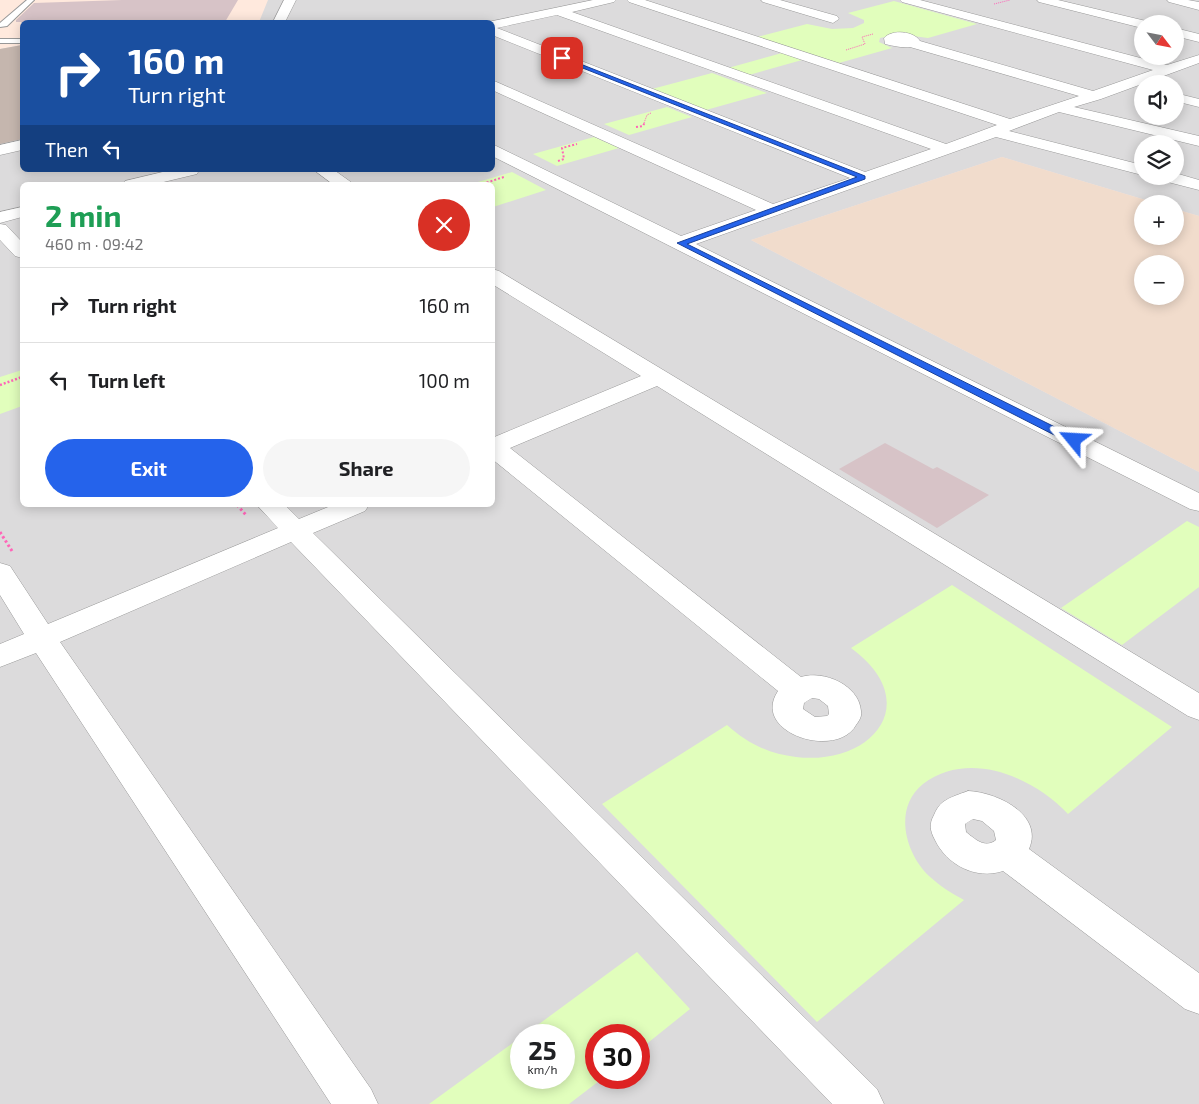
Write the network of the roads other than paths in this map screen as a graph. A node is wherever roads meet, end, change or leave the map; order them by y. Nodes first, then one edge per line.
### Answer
1 (31, 0) edge
2 (290, 0) edge
3 (610, 0) edge
4 (633, 0) edge
5 (767, 0) edge
6 (906, 0) edge
7 (1043, 0) edge
8 (1174, 0) edge
9 (1199, 6) edge
10 (558, 11) junction
11 (279, 20) edge
12 (846, 22) dead end
13 (1134, 22) edge
14 (495, 24) edge
15 (0, 26) edge
16 (495, 31) edge
17 (1184, 34) edge
18 (1199, 38) edge
19 (0, 41) edge
20 (20, 41) edge
21 (912, 43) dead end
22 (1199, 59) edge
23 (1169, 70) junction
24 (495, 85) edge
25 (1123, 86) junction
26 (1134, 88) edge
27 (1096, 96) junction
28 (1184, 99) edge
29 (1199, 103) edge
30 (1060, 108) junction
31 (1010, 124) junction
32 (995, 132) junction
33 (1199, 141) edge
34 (20, 145) edge
35 (946, 149) junction
36 (0, 150) edge
37 (495, 150) edge
38 (1134, 168) edge
39 (184, 172) edge
40 (325, 172) edge
41 (863, 177) junction
42 (1184, 181) edge
43 (150, 182) edge
44 (341, 182) edge
45 (1199, 185) edge
46 (773, 211) junction
47 (20, 213) edge
48 (0, 218) edge
49 (0, 229) edge
50 (680, 243) junction
51 (20, 250) edge
52 (495, 277) edge
53 (659, 377) junction
54 (495, 446) edge
55 (495, 449) edge
56 (1199, 503) edge
57 (351, 507) edge
58 (259, 511) edge
59 (296, 531) junction
60 (8, 564) edge
61 (42, 638) junction
62 (0, 656) edge
63 (797, 690) dead end
64 (1199, 708) edge
65 (1007, 853) dead end
66 (1199, 996) edge
67 (356, 1104) edge
68 (862, 1104) edge

1 - 15 lane
2 - 11 street
3 - 10 street
4 - 31 street
5 - 12 street
6 - 23 street
7 - 13 street
8 - 9 street
10 - 14 street
10 - 35 street
16 - 41 street
17 - 18 street
19 - 20 lane
21 - 27 street
22 - 23 street
23 - 25 street
24 - 46 street
25 - 26 street
25 - 27 street
27 - 30 street
28 - 29 street
30 - 31 street
30 - 33 street
31 - 32 street
32 - 35 street
32 - 38 street
34 - 36 street
35 - 41 street
37 - 50 street
39 - 43 street
40 - 44 street
41 - 46 street
42 - 45 street
46 - 50 street
47 - 48 street
49 - 51 street
50 - 56 street
52 - 53 street
53 - 54 street
53 - 64 street
55 - 63 street
57 - 59 street
58 - 59 street
59 - 61 street
59 - 68 street
60 - 61 street
61 - 62 street
61 - 67 street
65 - 66 street

